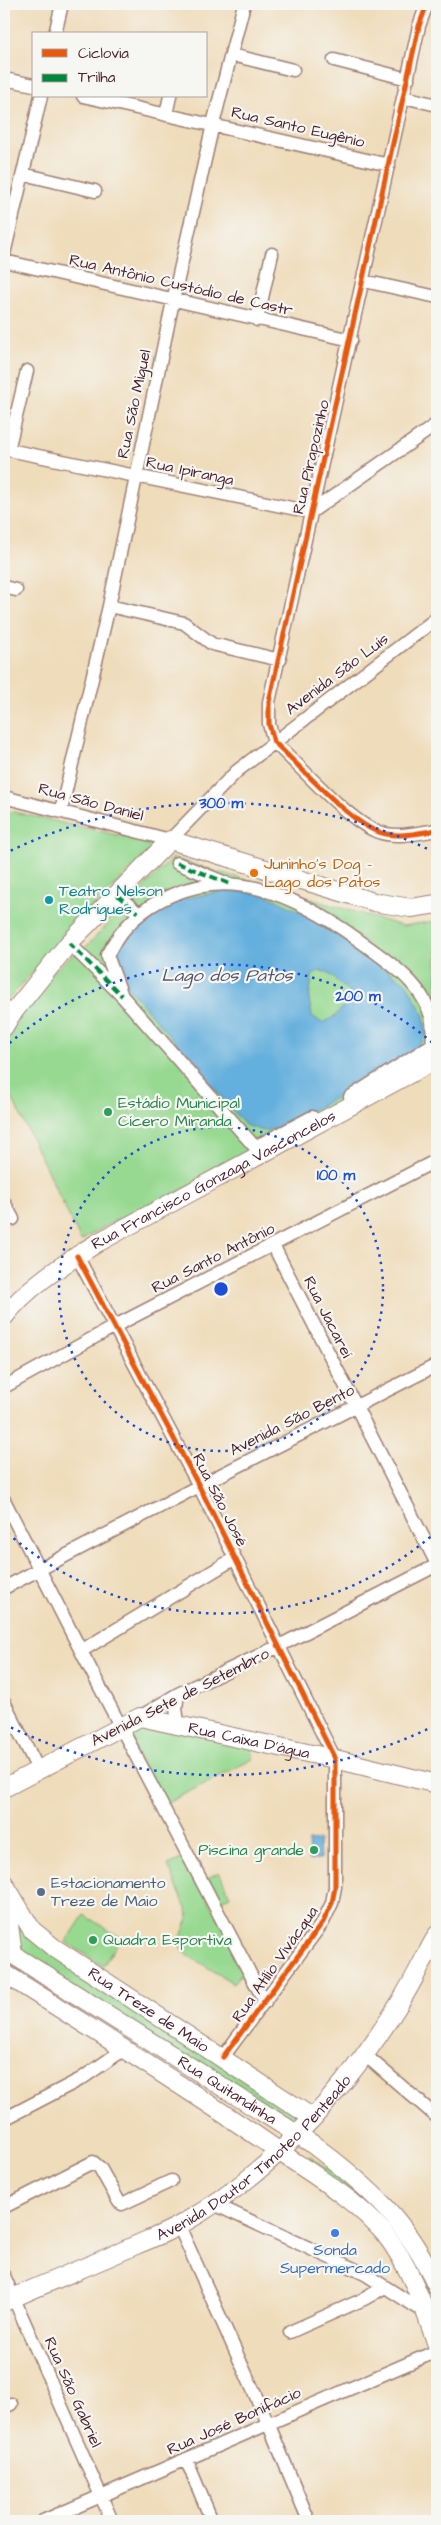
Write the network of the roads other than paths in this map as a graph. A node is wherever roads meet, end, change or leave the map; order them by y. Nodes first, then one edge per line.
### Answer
1 (62, 4) edge
2 (244, 4) edge
3 (427, 4) edge
4 (55, 32) edge
5 (232, 55) junction
6 (334, 60) dead end
7 (293, 70) dead end
8 (4, 79) edge
9 (408, 79) junction
10 (32, 85) edge
11 (404, 97) junction
12 (41, 98) edge
13 (92, 98) edge
14 (170, 98) edge
15 (437, 105) edge
16 (166, 115) junction
17 (213, 124) junction
18 (389, 165) junction
19 (23, 174) junction
20 (95, 191) dead end
21 (4, 254) edge
22 (272, 254) dead end
23 (4, 261) edge
24 (364, 281) junction
25 (437, 297) edge
26 (173, 301) junction
27 (257, 320) junction
28 (351, 340) junction
29 (27, 371) dead end
30 (437, 424) edge
31 (6, 449) edge
32 (136, 477) junction
33 (311, 512) junction
34 (109, 606) junction
35 (437, 618) edge
36 (280, 660) junction
37 (274, 742) junction
38 (6, 800) edge
39 (61, 811) junction
40 (437, 830) edge
41 (170, 840) junction
42 (177, 863) dead end
43 (230, 884) junction
44 (117, 895) junction
45 (437, 904) edge
46 (138, 914) junction
47 (69, 943) junction
48 (122, 996) junction
49 (6, 1017) edge
50 (437, 1059) edge
51 (436, 1163) edge
52 (4, 1202) edge
53 (13, 1219) dead end
54 (273, 1245) junction
55 (77, 1256) junction
56 (4, 1317) edge
57 (115, 1326) junction
58 (437, 1365) edge
59 (4, 1387) edge
60 (355, 1406) junction
61 (199, 1486) junction
62 (4, 1500) edge
63 (235, 1558) junction
64 (437, 1564) edge
65 (39, 1568) junction
66 (4, 1588) edge
67 (279, 1646) junction
68 (80, 1652) junction
69 (178, 1694) junction
70 (4, 1702) edge
71 (140, 1717) junction
72 (178, 1723) junction
73 (121, 1728) junction
74 (335, 1759) junction
75 (39, 1771) junction
76 (437, 1784) edge
77 (4, 1788) edge
78 (4, 1883) edge
79 (7, 1907) edge
80 (437, 1935) edge
81 (8, 1952) edge
82 (4, 1973) edge
83 (265, 2002) junction
84 (123, 2050) junction
85 (364, 2054) junction
86 (223, 2058) junction
87 (437, 2117) edge
88 (312, 2118) junction
89 (4, 2119) edge
90 (296, 2135) junction
91 (280, 2152) junction
92 (171, 2181) dead end
93 (214, 2204) junction
94 (4, 2207) edge
95 (179, 2226) junction
96 (4, 2276) edge
97 (437, 2286) edge
98 (385, 2287) junction
99 (9, 2300) edge
100 (426, 2313) junction
101 (290, 2332) dead end
102 (437, 2345) edge
103 (437, 2351) edge
104 (268, 2423) junction
105 (186, 2459) junction
106 (101, 2496) junction
107 (43, 2521) edge
108 (112, 2521) edge
109 (212, 2521) edge
110 (309, 2521) edge

1 - 4 street
2 - 5 street, Rua São Miguel
3 - 9 street, Rua Pirapozinho
5 - 7 street
5 - 17 street, Rua São Miguel
6 - 9 street
8 - 10 street
9 - 11 street, Rua Pirapozinho
11 - 15 street
11 - 18 street, Rua Pirapozinho
12 - 19 street
13 - 16 street, Rua Santo Eugênio
14 - 16 street
16 - 17 street, Rua Santo Eugênio
17 - 18 street, Rua Santo Eugênio
17 - 26 street, Rua São Miguel
18 - 24 street, Rua Pirapozinho
19 - 20 street
19 - 21 street
22 - 27 street
23 - 26 street, Rua Antônio Custódio de Castr
24 - 25 street
24 - 28 street, Rua Pirapozinho
26 - 27 street, Rua Antônio Custódio de Castr
26 - 32 street, Rua São Miguel
27 - 28 street, Rua Antônio Custódio de Castr
28 - 33 street, Rua Pirapozinho
29 - 31 street
30 - 33 street
31 - 32 street, Rua Ipiranga
32 - 33 street, Rua Ipiranga
32 - 34 street, Rua São Miguel
33 - 36 street, Rua Pirapozinho
34 - 36 street
34 - 39 street, Rua São Miguel
35 - 37 street, Avenida São Luís
36 - 37 street, Rua Pirapozinho
37 - 40 street
37 - 41 street, Avenida São Luís
38 - 39 street, Rua São Daniel
39 - 41 street, Rua São Daniel
41 - 44 main road
41 - 45 main road
42 - 43 street
43 - 46 street
43 - 48 street
44 - 46 street
44 - 47 main road
46 - 48 street
47 - 48 street
47 - 49 main road
50 - 55 main road, Rua Francisco Gonzaga Vasconcelos
51 - 54 street, Rua Santo Antônio
52 - 53 street
54 - 57 street, Rua Santo Antônio
54 - 60 street, Rua Jacareí
55 - 56 main road, Rua Francisco Gonzaga Vasconcelos
55 - 57 street, Rua São José
57 - 59 street, Rua Santo Antônio
57 - 61 street, Rua São José
58 - 60 street, Avenida São Bento
60 - 61 street, Avenida São Bento
60 - 64 street, Rua Jacareí
61 - 63 street, Rua São José
61 - 65 street, Avenida São Bento
62 - 65 street
63 - 67 street, Rua São José
63 - 68 street
64 - 67 street, Avenida Sete de Setembro
65 - 66 street, Avenida São Bento
65 - 68 street
67 - 69 street, Avenida Sete de Setembro
67 - 74 street, Rua São José
68 - 73 street
69 - 71 street, Avenida Sete de Setembro
69 - 72 street, Rua Caixa D'água
70 - 75 street
71 - 72 main road, Rua Caixa D'água
71 - 73 main road, Avenida Sete de Setembro
72 - 74 main road, Rua Caixa D'água
73 - 75 main road, Avenida Sete de Setembro
73 - 83 street
74 - 76 main road, Rua Caixa D'água
74 - 83 street, Rua Atílio Vivácqua
75 - 77 main road, Avenida Sete de Setembro
78 - 79 main road, Rua Treze de Maio
79 - 81 main road
79 - 86 main road, Rua Treze de Maio
80 - 85 main road, Avenida Doutor Timoteo Penteado
81 - 90 main road, Rua Quitandinha
82 - 84 main road, Rua Quitandinha
83 - 86 street, Rua Atílio Vivácqua
84 - 89 street
84 - 91 main road, Rua Quitandinha
85 - 87 street
85 - 88 main road, Avenida Doutor Timoteo Penteado
86 - 88 main road, Rua Treze de Maio
88 - 90 main road, Avenida Doutor Timoteo Penteado
90 - 91 main road, Avenida Doutor Timoteo Penteado
90 - 97 main road, Rua Quitandinha
91 - 93 main road, Avenida Doutor Timoteo Penteado
91 - 100 main road, Rua Quitandinha
92 - 94 street
93 - 95 main road, Avenida Doutor Timoteo Penteado
93 - 98 street
95 - 99 main road, Avenida Doutor Timoteo Penteado
95 - 104 street
96 - 99 street, Rua São Gabriel
98 - 100 street
98 - 101 street
99 - 106 street, Rua São Gabriel
100 - 102 main road, Rua Quitandinha
103 - 104 street, Rua José Bonifácio
104 - 105 street, Rua José Bonifácio
104 - 110 street
105 - 106 street, Rua José Bonifácio
105 - 109 street
106 - 107 street, Rua José Bonifácio
106 - 108 street, Rua São Gabriel

